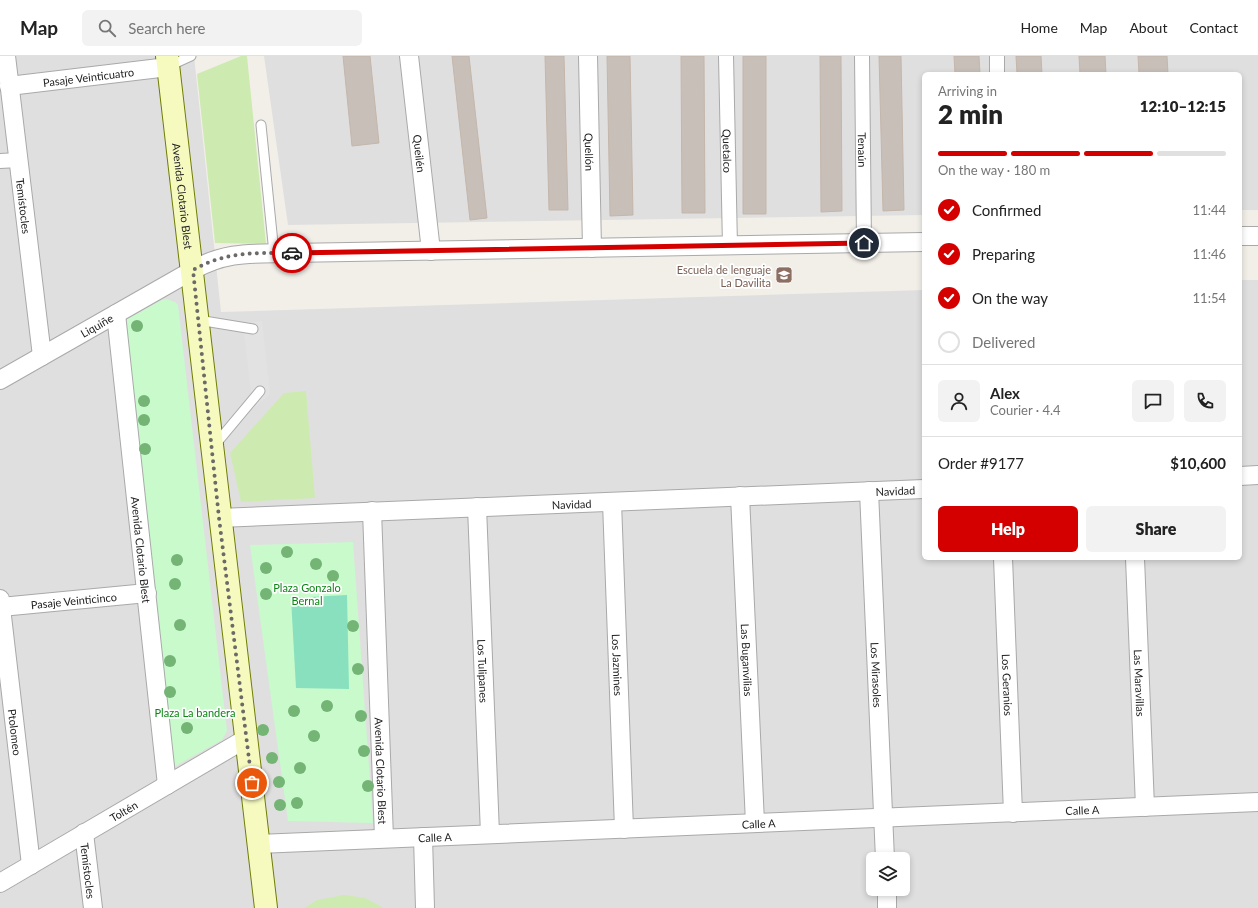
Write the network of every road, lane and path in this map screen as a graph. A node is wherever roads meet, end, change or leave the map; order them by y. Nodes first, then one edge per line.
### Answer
1 (6, 56) edge
2 (191, 56) edge
3 (409, 56) edge
4 (588, 56) edge
5 (726, 56) edge
6 (862, 56) edge
7 (997, 56) edge
8 (167, 61) edge
9 (997, 72) edge
10 (9, 86) junction
11 (261, 125) dead end
12 (18, 160) junction
13 (0, 161) edge
14 (1242, 236) edge
15 (1258, 236) edge
16 (922, 242) edge
17 (864, 243) junction
18 (730, 246) junction
19 (592, 248) junction
20 (431, 251) junction
21 (274, 253) junction
22 (193, 270) junction
23 (116, 314) junction
24 (198, 320) junction
25 (253, 329) dead end
26 (42, 356) junction
27 (0, 380) edge
28 (260, 391) dead end
29 (212, 448) junction
30 (1258, 475) edge
31 (1242, 476) edge
32 (922, 489) edge
33 (869, 491) junction
34 (740, 496) junction
35 (612, 502) junction
36 (477, 507) junction
37 (372, 512) junction
38 (219, 518) junction
39 (1003, 560) edge
40 (1135, 560) edge
41 (147, 593) junction
42 (0, 603) edge
43 (4, 662) edge
44 (247, 738) junction
45 (166, 785) junction
46 (1258, 802) edge
47 (1145, 807) junction
48 (1014, 813) junction
49 (883, 818) junction
50 (755, 823) junction
51 (624, 829) junction
52 (84, 833) junction
53 (490, 834) junction
54 (423, 837) junction
55 (384, 838) junction
56 (258, 844) junction
57 (885, 852) edge
58 (31, 865) junction
59 (0, 883) edge
60 (887, 896) edge
61 (93, 908) edge
62 (266, 908) edge
63 (425, 908) edge
64 (888, 908) edge

1 - 10 street, Temístocles
2 - 8 lane
3 - 20 street, Queilén
4 - 19 street, Quellón
5 - 18 street, Quetalco
6 - 17 street, Tenaún
7 - 9 street
8 - 10 street, Pasaje Veinticuatro
8 - 22 main road, Avenida Clotario Blest
10 - 12 street, Temístocles
11 - 21 lane
12 - 13 street
12 - 26 street, Temístocles
14 - 15 street
16 - 17 street, Liquiñe
17 - 18 street, Liquiñe
18 - 19 street, Liquiñe
19 - 20 street, Liquiñe
20 - 21 street, Liquiñe
21 - 22 street, Liquiñe
22 - 23 street, Liquiñe
22 - 24 main road, Avenida Clotario Blest
23 - 26 street, Liquiñe
23 - 41 street, Avenida Clotario Blest
24 - 25 lane
24 - 29 main road, Avenida Clotario Blest
26 - 27 street, Liquiñe
28 - 29 lane
29 - 38 main road, Avenida Clotario Blest
30 - 31 street
32 - 33 street, Navidad
33 - 34 street, Navidad
33 - 49 street, Los Mirasoles
34 - 35 street, Navidad
34 - 50 street, Las Buganvilias
35 - 36 street, Navidad
35 - 51 street, Los Jazmines
36 - 37 street, Navidad
36 - 53 street, Los Tulipanes
37 - 38 street, Navidad
37 - 55 street, Avenida Clotario Blest
38 - 44 main road, Avenida Clotario Blest
39 - 48 street, Los Geranios
40 - 47 street, Las Maravillas
41 - 42 street, Pasaje Veinticinco
41 - 45 street, Avenida Clotario Blest
42 - 43 street, Ptolomeo
43 - 58 street, Ptolomeo
44 - 45 street, Toltén
44 - 56 main road, Avenida Clotario Blest
45 - 52 street, Toltén
46 - 47 street, Calle A
47 - 48 street, Calle A
48 - 49 street, Calle A
49 - 50 street, Calle A
49 - 57 street, Los Mirasoles
50 - 51 street, Calle A
51 - 53 street, Calle A
52 - 58 street, Toltén
52 - 61 street, Temístocles
53 - 54 street, Calle A
54 - 55 street, Calle A
54 - 63 street
55 - 56 street, Calle A
56 - 62 main road, Avenida Clotario Blest
58 - 59 street, Toltén
60 - 64 street

